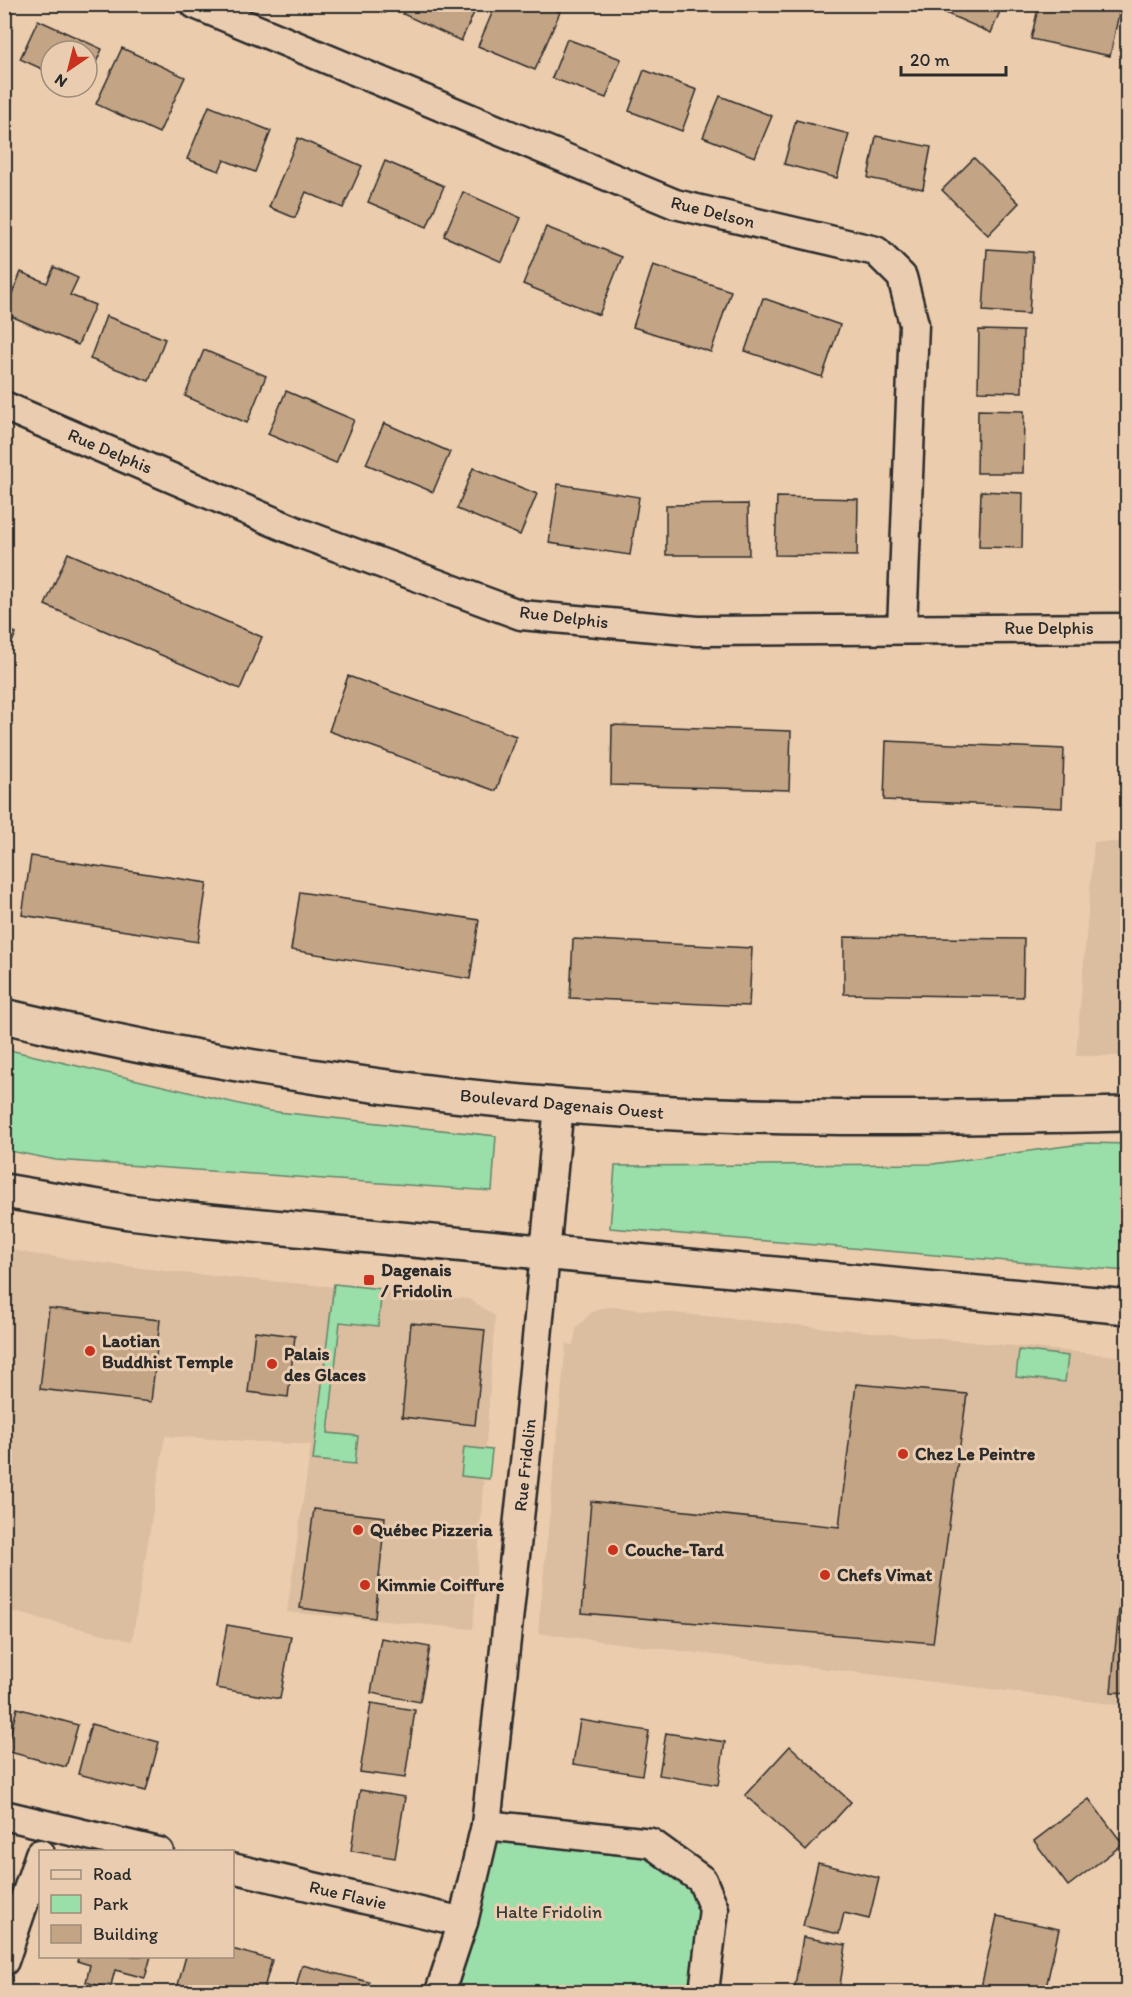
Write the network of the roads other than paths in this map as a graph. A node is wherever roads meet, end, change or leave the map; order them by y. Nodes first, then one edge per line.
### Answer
1 (195, 4) edge
2 (4, 406) edge
3 (1128, 628) edge
4 (902, 629) junction
5 (4, 1016) edge
6 (559, 1105) junction
7 (1128, 1114) edge
8 (4, 1191) edge
9 (545, 1252) junction
10 (1128, 1307) edge
11 (4, 1815) edge
12 (486, 1825) junction
13 (44, 1844) edge
14 (143, 1850) edge
15 (39, 1858) edge
16 (234, 1869) edge
17 (463, 1922) junction
18 (4, 1960) edge
19 (440, 1992) edge
20 (704, 1992) edge

1 - 4 street, Rue Delson
2 - 4 street, Rue Delphis
3 - 4 street, Rue Delphis
5 - 6 main road, Boulevard Dagenais Ouest
6 - 7 main road, Boulevard Dagenais Ouest
6 - 9 street, Rue Fridolin
8 - 9 main road
9 - 10 main road
9 - 12 street, Rue Fridolin
11 - 13 street
12 - 17 street, Rue Fridolin
12 - 20 street
13 - 14 street
15 - 18 street
16 - 17 street, Rue Flavie
17 - 19 street, Rue Fridolin

